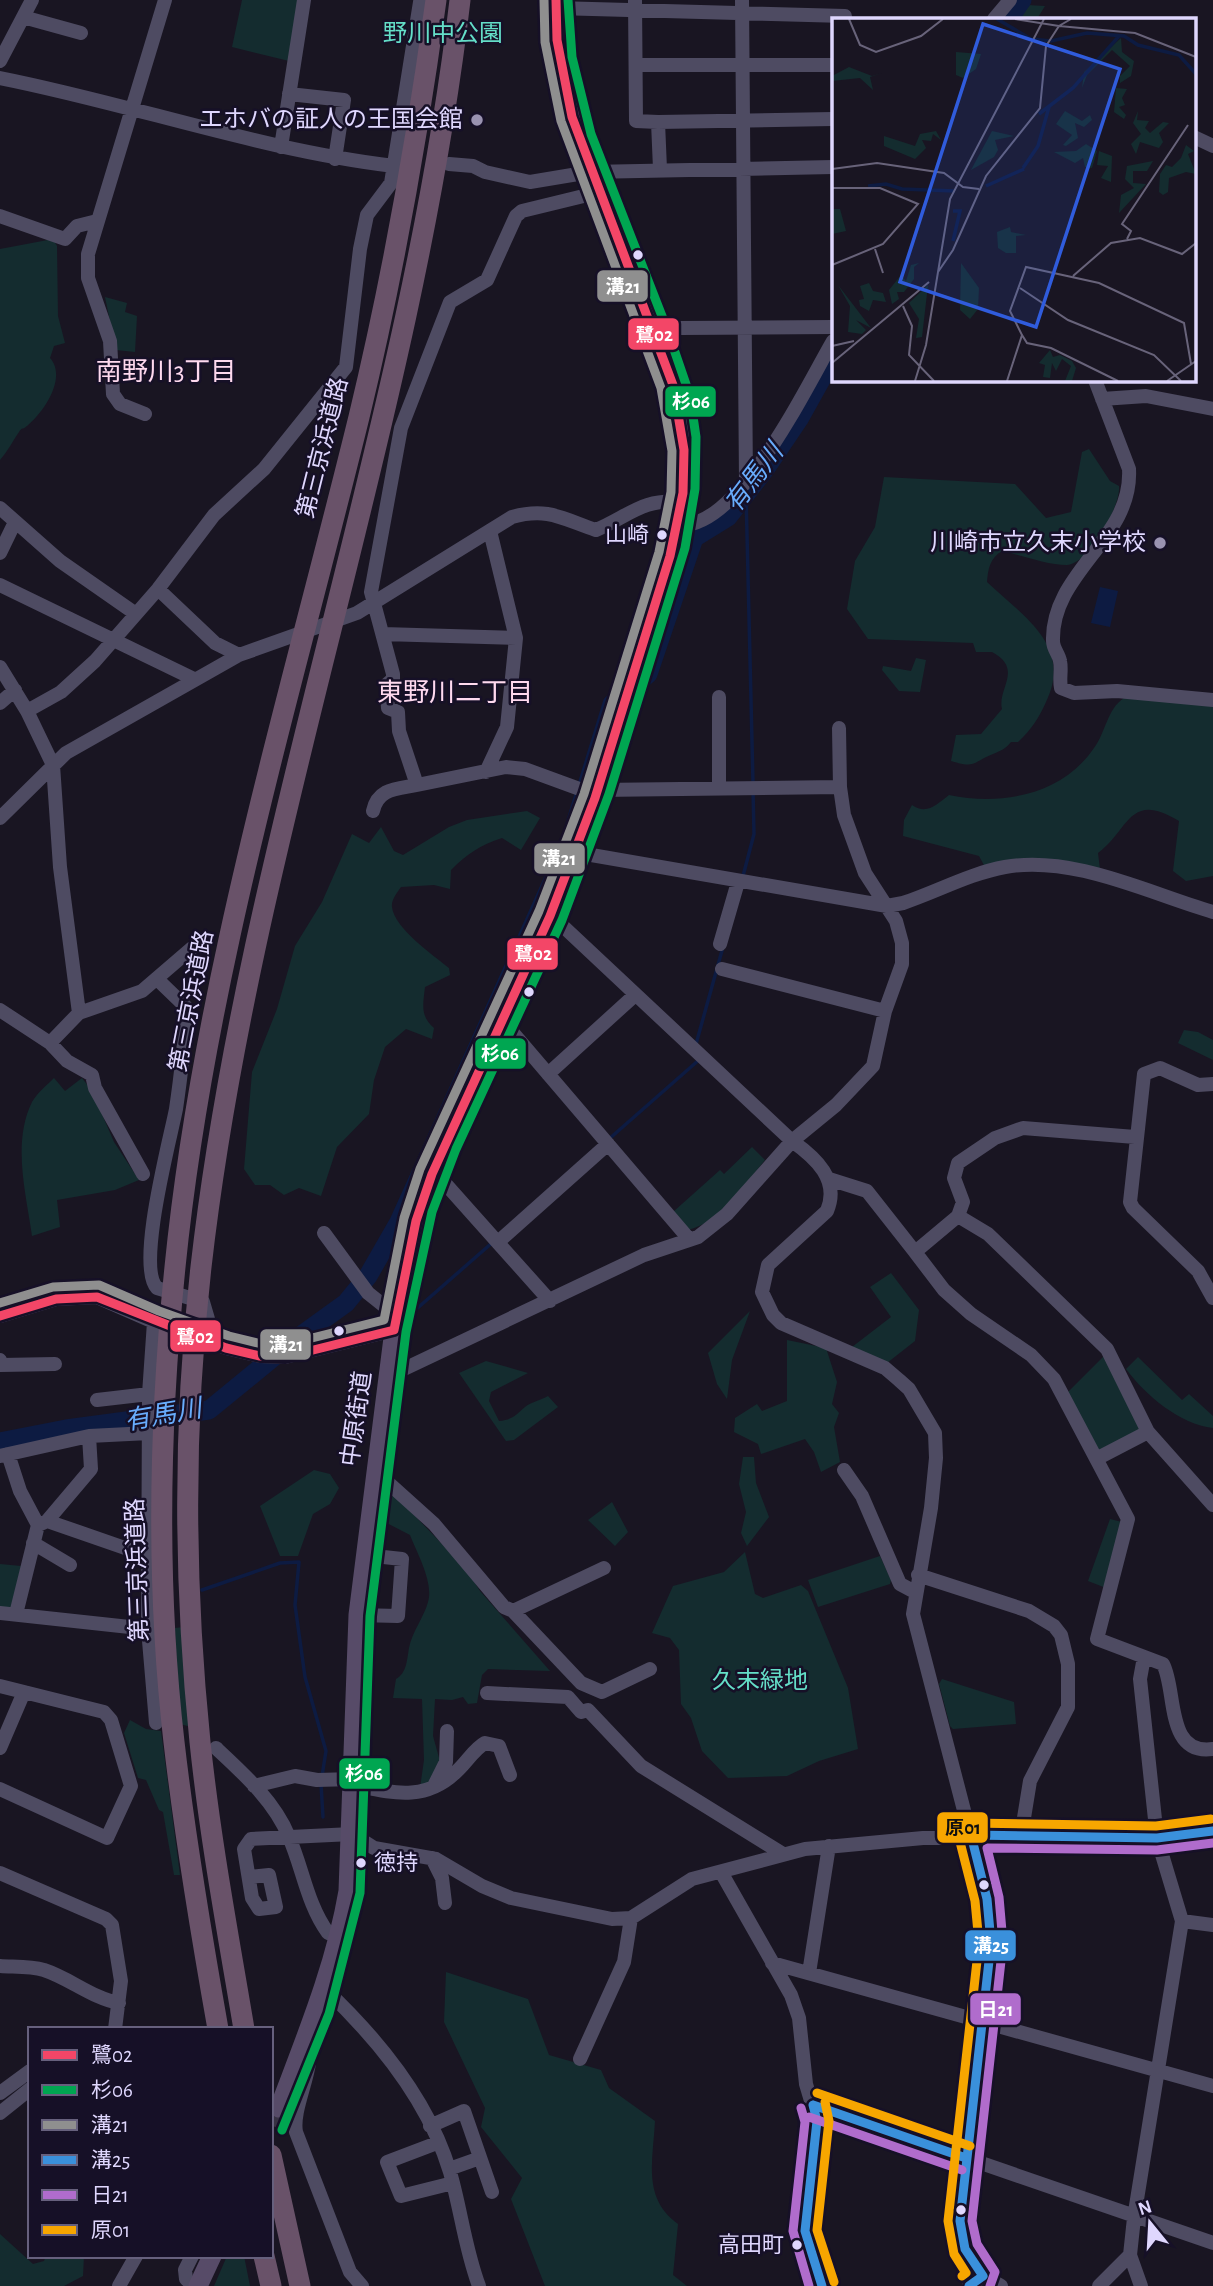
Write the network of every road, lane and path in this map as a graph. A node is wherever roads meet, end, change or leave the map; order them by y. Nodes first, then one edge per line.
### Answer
1 (32, 0) edge
2 (165, 0) edge
3 (304, 0) edge
4 (429, 0) edge
5 (436, 0) edge
6 (460, 0) edge
7 (846, 0) edge
8 (1010, 0) edge
9 (556, 4) edge
10 (635, 5) edge
11 (742, 6) edge
12 (23, 16) junction
13 (845, 18) edge
14 (995, 18) edge
15 (81, 33) dead end
16 (0, 61) edge
17 (636, 65) junction
18 (832, 65) edge
19 (744, 66) junction
20 (0, 78) edge
21 (289, 94) junction
22 (134, 111) junction
23 (742, 119) junction
24 (832, 120) edge
25 (658, 122) junction
26 (1196, 138) edge
27 (1213, 146) edge
28 (281, 147) junction
29 (335, 159) junction
30 (449, 163) dead end
31 (832, 167) edge
32 (660, 169) junction
33 (742, 169) junction
34 (590, 172) junction
35 (401, 174) junction
36 (600, 192) junction
37 (0, 216) edge
38 (97, 221) junction
39 (832, 327) edge
40 (744, 328) junction
41 (656, 333) junction
42 (832, 343) edge
43 (1097, 382) edge
44 (1102, 399) junction
45 (1213, 409) edge
46 (145, 414) dead end
47 (746, 482) junction
48 (681, 502) junction
49 (0, 508) edge
50 (15, 522) junction
51 (678, 525) junction
52 (490, 531) junction
53 (0, 554) edge
54 (0, 584) edge
55 (158, 589) junction
56 (374, 604) junction
57 (136, 614) junction
58 (383, 634) junction
59 (516, 638) junction
60 (113, 640) junction
61 (239, 655) junction
62 (0, 667) edge
63 (194, 679) junction
64 (15, 690) junction
65 (719, 698) dead end
66 (1213, 700) edge
67 (0, 703) edge
68 (27, 711) junction
69 (839, 728) dead end
70 (53, 765) junction
71 (486, 772) junction
72 (417, 785) junction
73 (840, 787) junction
74 (719, 789) junction
75 (591, 792) junction
76 (373, 811) dead end
77 (0, 818) edge
78 (575, 852) junction
79 (738, 882) junction
80 (887, 906) junction
81 (1213, 912) edge
82 (551, 915) junction
83 (720, 944) dead end
84 (192, 948) dead end
85 (722, 969) dead end
86 (158, 980) junction
87 (635, 995) junction
88 (0, 1010) edge
89 (885, 1011) junction
90 (79, 1013) junction
91 (502, 1020) junction
92 (50, 1044) junction
93 (548, 1074) junction
94 (1213, 1084) edge
95 (1135, 1137) junction
96 (792, 1141) junction
97 (608, 1144) junction
98 (434, 1171) junction
99 (144, 1174) dead end
100 (829, 1179) junction
101 (958, 1216) junction
102 (324, 1233) dead end
103 (689, 1239) junction
104 (498, 1242) junction
105 (915, 1252) junction
106 (1211, 1290) edge
107 (550, 1301) junction
108 (0, 1316) edge
109 (154, 1322) junction
110 (396, 1323) junction
111 (205, 1340) junction
112 (0, 1360) edge
113 (55, 1364) dead end
114 (389, 1373) junction
115 (149, 1394) junction
116 (97, 1400) dead end
117 (1148, 1432) junction
118 (149, 1433) junction
119 (89, 1436) junction
120 (4, 1455) edge
121 (1098, 1458) junction
122 (374, 1470) junction
123 (844, 1470) dead end
124 (1213, 1505) edge
125 (43, 1523) junction
126 (33, 1543) junction
127 (365, 1555) junction
128 (148, 1556) junction
129 (70, 1565) dead end
130 (604, 1568) dead end
131 (918, 1575) junction
132 (915, 1592) junction
133 (513, 1611) junction
134 (0, 1613) edge
135 (16, 1614) junction
136 (358, 1615) junction
137 (148, 1629) junction
138 (1143, 1657) junction
139 (650, 1669) dead end
140 (0, 1686) edge
141 (24, 1692) junction
142 (487, 1693) dead end
143 (156, 1723) dead end
144 (447, 1731) dead end
145 (208, 1746) junction
146 (0, 1748) edge
147 (1213, 1749) edge
148 (510, 1775) dead end
149 (353, 1782) junction
150 (254, 1786) junction
151 (0, 1789) edge
152 (433, 1789) junction
153 (1213, 1831) edge
154 (352, 1834) junction
155 (971, 1835) junction
156 (1021, 1836) junction
157 (289, 1837) junction
158 (1157, 1838) junction
159 (829, 1846) junction
160 (783, 1854) junction
161 (432, 1858) junction
162 (720, 1872) junction
163 (0, 1873) edge
164 (249, 1877) dead end
165 (445, 1903) dead end
166 (631, 1918) junction
167 (1182, 1921) junction
168 (1213, 1925) edge
169 (340, 1935) junction
170 (772, 1964) junction
171 (0, 1966) edge
172 (809, 1973) junction
173 (325, 1989) junction
174 (119, 2003) junction
175 (983, 2021) junction
176 (115, 2027) edge
177 (218, 2027) edge
178 (244, 2027) edge
179 (305, 2039) junction
180 (580, 2059) dead end
181 (1157, 2071) junction
182 (28, 2072) edge
183 (1213, 2086) edge
184 (28, 2092) edge
185 (0, 2093) edge
186 (813, 2105) junction
187 (279, 2108) tunnel mouth
188 (0, 2113) edge
189 (430, 2126) junction
190 (437, 2143) junction
191 (480, 2158) junction
192 (966, 2158) junction
193 (273, 2164) edge
194 (451, 2176) junction
195 (492, 2192) dead end
196 (1134, 2218) junction
197 (1213, 2243) edge
198 (1130, 2255) junction
199 (135, 2258) edge
200 (191, 2258) edge
201 (211, 2258) edge
202 (264, 2258) edge
203 (983, 2276) junction
204 (119, 2286) edge
205 (196, 2286) edge
206 (271, 2286) edge
207 (300, 2286) edge
208 (362, 2286) edge
209 (479, 2286) edge
210 (822, 2286) edge
211 (969, 2286) edge
212 (1001, 2286) edge
213 (1099, 2286) edge
214 (1141, 2286) edge

1 - 12 street
2 - 22 street
3 - 21 street
4 - 35 street
5 - 35 highway, 第三京浜道路
6 - 145 highway, 第三京浜道路
7 - 13 street
8 - 14 street
9 - 10 street
9 - 34 main road, 中原街道
10 - 11 street
10 - 17 street
11 - 13 street
11 - 19 street
12 - 15 street
12 - 16 street
17 - 19 street
17 - 25 street
18 - 19 street
19 - 23 street
20 - 22 street
21 - 28 street
21 - 29 street
22 - 28 street
22 - 38 street
23 - 24 street
23 - 25 street
23 - 33 street
25 - 32 street
26 - 27 street
28 - 29 street
29 - 35 street
30 - 34 street
31 - 33 street
32 - 33 street
32 - 34 street
33 - 40 street
34 - 36 main road, 中原街道
35 - 55 street
35 - 177 highway, 第三京浜道路
36 - 41 main road, 中原街道
36 - 56 street
37 - 38 street
38 - 46 street
39 - 40 street
40 - 41 street
40 - 47 street
41 - 48 main road, 中原街道
42 - 47 street
43 - 44 street
44 - 45 street
44 - 66 street
47 - 51 street
48 - 51 main road, 中原街道
48 - 52 street
49 - 50 street
50 - 53 street
50 - 57 street
51 - 75 main road, 中原街道
52 - 56 street
52 - 59 street
54 - 60 street
55 - 57 street
55 - 61 street
56 - 58 street
56 - 61 street
57 - 60 street
58 - 59 street
58 - 72 street
59 - 71 street
60 - 63 street
60 - 68 street
61 - 63 street
62 - 64 street
63 - 70 street
64 - 67 street
64 - 68 street
65 - 74 street
68 - 70 street
69 - 73 street
70 - 77 street
70 - 90 street
71 - 72 street
71 - 75 street
72 - 76 street
73 - 74 street
73 - 80 street
74 - 75 street
75 - 78 main road, 中原街道
78 - 79 street
78 - 82 main road, 中原街道
79 - 80 street
79 - 83 street
80 - 81 street
80 - 89 street
82 - 87 street
82 - 91 main road, 中原街道
84 - 86 street
85 - 89 street
86 - 90 street
86 - 111 street
87 - 93 street
87 - 96 street
88 - 92 street
89 - 96 street
90 - 92 street
91 - 93 street
91 - 98 main road, 中原街道
92 - 99 street
93 - 97 street
94 - 95 street
95 - 101 street
95 - 106 street
96 - 100 street
96 - 103 street
97 - 103 street
97 - 104 street
98 - 104 street
98 - 110 main road, 中原街道
100 - 105 street
100 - 131 street
101 - 105 street
101 - 117 street
102 - 110 street
103 - 107 street
104 - 107 street
105 - 121 street
107 - 114 street
108 - 109 street
109 - 111 street
109 - 115 street
110 - 111 street
110 - 114 main road, 中原街道
112 - 113 street
114 - 122 main road, 中原街道
115 - 116 street
115 - 118 street
117 - 121 street
117 - 124 street
118 - 119 street
118 - 128 street
119 - 120 street
119 - 125 street
120 - 125 street
121 - 138 street
122 - 127 main road, 中原街道
122 - 133 street
123 - 132 street
125 - 126 street
125 - 128 street
126 - 129 street
126 - 135 street
127 - 136 main road, 中原街道
127 - 136 street
128 - 137 street
130 - 133 street
131 - 132 street
131 - 156 street
132 - 155 street
133 - 139 street
134 - 135 street
135 - 137 street
136 - 149 main road, 中原街道
137 - 143 street
138 - 147 street
138 - 158 street
140 - 141 street
141 - 146 street
141 - 151 street
142 - 160 street
144 - 152 street
145 - 150 street
145 - 178 highway, 第三京浜道路
148 - 152 street
149 - 150 street
149 - 152 street
149 - 154 main road, 中原街道
150 - 157 street
153 - 158 street
154 - 157 street
154 - 161 street
154 - 169 main road, 中原街道
155 - 156 street
155 - 159 street
155 - 175 street
156 - 158 street
157 - 164 street
157 - 169 street
158 - 167 street
159 - 160 street
159 - 172 street
160 - 162 street
161 - 165 street
161 - 166 street
162 - 166 street
162 - 170 street
163 - 174 street
166 - 180 street
167 - 168 street
167 - 181 street
169 - 173 main road, 中原街道
170 - 172 street
170 - 186 street
171 - 174 street
172 - 175 street
173 - 179 main road, 中原街道
173 - 189 street
174 - 176 street
175 - 181 street
175 - 192 street
179 - 187 main road, 中原街道
179 - 208 street
181 - 183 street
181 - 196 street
182 - 185 street
184 - 188 street
186 - 192 street
186 - 210 street
189 - 190 street
189 - 191 street
190 - 194 street
190 - 194 street
191 - 194 street
191 - 195 street
192 - 196 street
192 - 203 street
193 - 207 highway
194 - 209 street
196 - 197 street
196 - 198 street
198 - 213 street
198 - 214 street
199 - 204 street
200 - 205 street
201 - 205 main road
202 - 206 highway
203 - 211 street
203 - 212 street

